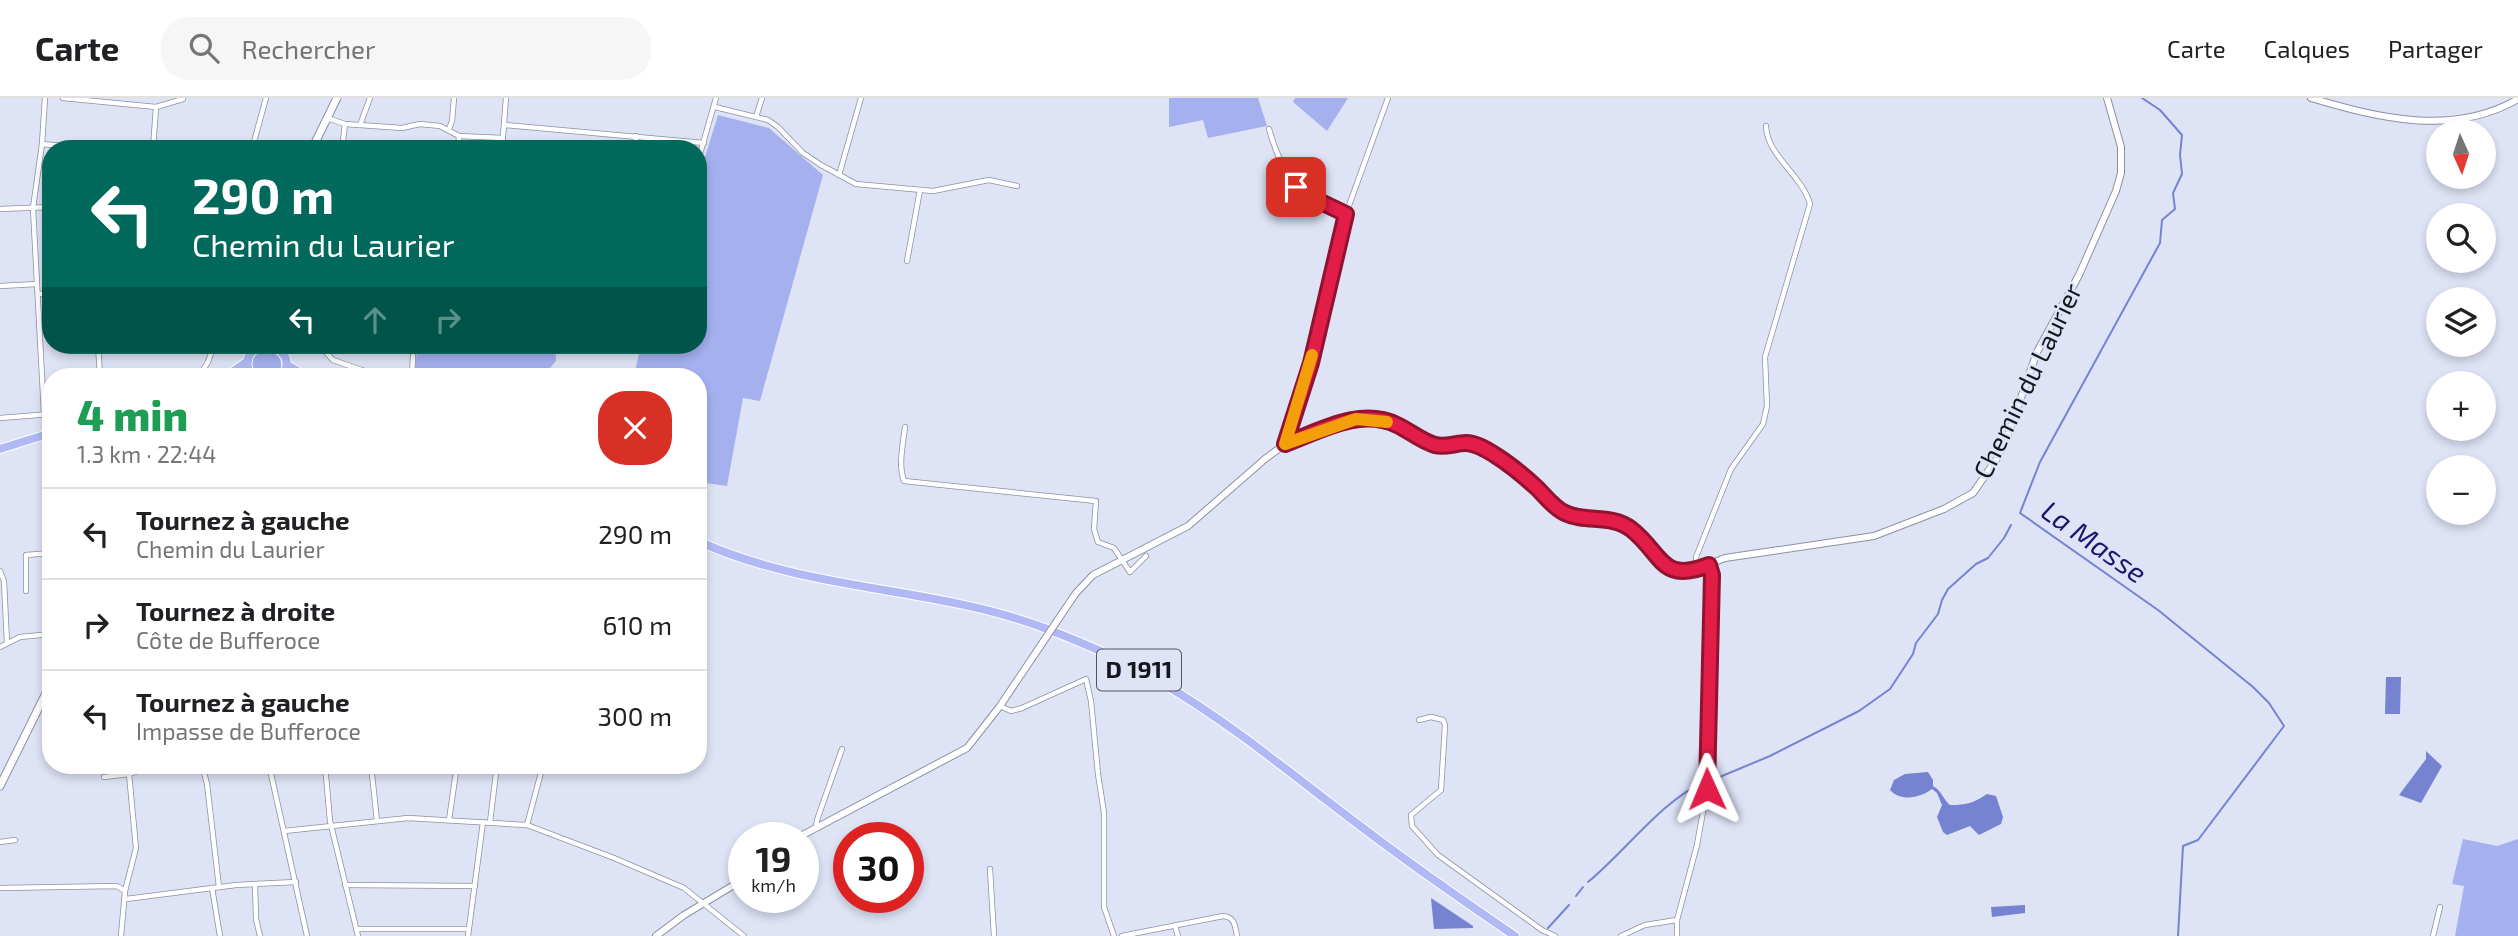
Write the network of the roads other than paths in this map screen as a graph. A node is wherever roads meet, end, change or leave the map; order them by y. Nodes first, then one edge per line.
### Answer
1 (44, 98) edge
2 (64, 98) edge
3 (266, 98) edge
4 (337, 98) edge
5 (370, 98) edge
6 (454, 98) edge
7 (506, 98) edge
8 (716, 98) edge
9 (762, 98) edge
10 (861, 98) edge
11 (1388, 98) edge
12 (2106, 98) edge
13 (2311, 98) edge
14 (183, 99) edge
15 (2518, 99) edge
16 (156, 107) junction
17 (715, 107) junction
18 (756, 117) junction
19 (327, 118) junction
20 (345, 124) junction
21 (360, 125) junction
22 (504, 125) junction
23 (1766, 126) dead end
24 (1269, 129) dead end
25 (449, 130) junction
26 (459, 136) junction
27 (636, 136) junction
28 (503, 138) joint
29 (42, 140) edge
30 (154, 140) edge
31 (255, 140) edge
32 (316, 140) edge
33 (343, 140) edge
34 (459, 140) edge
35 (636, 140) edge
36 (675, 140) edge
37 (705, 140) edge
38 (42, 144) edge
39 (839, 175) junction
40 (1017, 186) dead end
41 (920, 190) junction
42 (33, 208) junction
43 (42, 208) edge
44 (0, 209) edge
45 (1346, 214) junction
46 (907, 261) dead end
47 (37, 284) junction
48 (0, 286) edge
49 (38, 294) junction
50 (42, 294) edge
51 (251, 354) edge
52 (327, 354) edge
53 (284, 355) edge
54 (413, 356) dead end
55 (248, 361) junction
56 (286, 365) junction
57 (238, 368) edge
58 (249, 368) edge
59 (285, 368) edge
60 (291, 368) edge
61 (356, 368) edge
62 (412, 368) edge
63 (42, 374) edge
64 (42, 414) edge
65 (0, 418) edge
66 (905, 428) dead end
67 (42, 436) edge
68 (1285, 444) junction
69 (0, 449) edge
70 (707, 544) edge
71 (42, 554) edge
72 (1146, 556) dead end
73 (1121, 559) junction
74 (1709, 565) junction
75 (1697, 569) junction
76 (0, 571) edge
77 (26, 591) dead end
78 (42, 635) edge
79 (7, 643) junction
80 (0, 647) edge
81 (42, 700) edge
82 (1000, 706) junction
83 (1419, 720) dead end
84 (842, 749) dead end
85 (3, 774) edge
86 (129, 774) joint
87 (204, 774) edge
88 (271, 774) edge
89 (326, 774) edge
90 (372, 774) edge
91 (456, 774) edge
92 (496, 774) edge
93 (541, 774) edge
94 (104, 777) dead end
95 (0, 786) edge
96 (449, 820) junction
97 (377, 821) junction
98 (483, 822) junction
99 (490, 822) junction
100 (817, 822) edge
101 (527, 825) junction
102 (819, 825) edge
103 (332, 826) junction
104 (284, 831) junction
105 (15, 840) dead end
106 (0, 842) edge
107 (990, 869) dead end
108 (0, 881) edge
109 (296, 882) junction
110 (255, 884) junction
111 (345, 885) junction
112 (475, 886) junction
113 (219, 887) junction
114 (1, 888) edge
115 (212, 888) junction
116 (728, 889) edge
117 (125, 891) junction
118 (126, 899) junction
119 (706, 904) junction
120 (2440, 907) dead end
121 (1677, 920) junction
122 (1175, 926) junction
123 (356, 929) junction
124 (469, 929) junction
125 (121, 936) edge
126 (220, 936) edge
127 (260, 936) edge
128 (307, 936) edge
129 (358, 936) edge
130 (468, 936) edge
131 (656, 936) edge
132 (744, 936) edge
133 (994, 936) edge
134 (1114, 936) edge
135 (1122, 936) edge
136 (1178, 936) edge
137 (1237, 936) edge
138 (1515, 936) edge
139 (1555, 936) edge
140 (1621, 936) edge
141 (1677, 936) edge
142 (2433, 936) edge

1 - 29 street
2 - 16 street
3 - 31 street
4 - 19 main road
5 - 21 street
6 - 25 street
7 - 22 street
8 - 17 street
9 - 18 street
10 - 39 street
11 - 45 street
12 - 74 street, Chemin du Laurier
13 - 15 street
14 - 16 street
16 - 30 street
17 - 18 street
17 - 37 street
18 - 39 street
19 - 20 street
19 - 32 main road
20 - 21 street
20 - 33 street
21 - 25 street
22 - 27 street
22 - 28 street
23 - 75 street
24 - 45 street
25 - 26 street
26 - 28 street
26 - 34 street
27 - 35 street
27 - 36 street
38 - 42 street
39 - 41 street
40 - 41 street
41 - 46 street
42 - 43 street
42 - 44 street
42 - 47 street
45 - 68 street
47 - 48 street
47 - 49 street
49 - 50 street
49 - 63 street
51 - 55 main road
52 - 61 street
53 - 56 main road
54 - 62 street
55 - 57 main road
55 - 58 main road
56 - 59 main road
56 - 60 main road
64 - 65 street
66 - 73 street
67 - 69 main road
68 - 73 street, Chemin du Laurier
68 - 75 street, Chemin du Laurier
70 - 138 main road, D 1911
71 - 77 street
72 - 73 street
73 - 82 street, Chemin du Laurier, bridge
74 - 75 street, Chemin du Laurier
74 - 121 street
76 - 79 street
78 - 79 street
79 - 80 street
81 - 85 main road
82 - 102 street, Chemin du Laurier
82 - 134 street
83 - 139 street
84 - 100 street
85 - 95 main road
86 - 94 street
86 - 117 street
87 - 113 street
88 - 104 street
89 - 103 street
90 - 97 street
91 - 96 street
92 - 99 street
93 - 101 street
96 - 97 street
96 - 98 street
97 - 103 street
98 - 99 street
98 - 112 street
99 - 101 street
101 - 119 street
103 - 104 street
103 - 111 street
104 - 109 street
105 - 106 street
107 - 133 street
108 - 114 street
109 - 110 street
109 - 128 street
110 - 113 street
110 - 127 street
111 - 112 street
111 - 123 street
112 - 124 street
113 - 115 street
114 - 117 street
115 - 118 street
115 - 126 street
116 - 119 street
117 - 118 street
118 - 125 street
119 - 131 street
119 - 132 street
120 - 142 street
121 - 140 street
121 - 141 street
122 - 135 street
122 - 136 street
122 - 137 street
123 - 124 street
123 - 129 street
124 - 130 street

